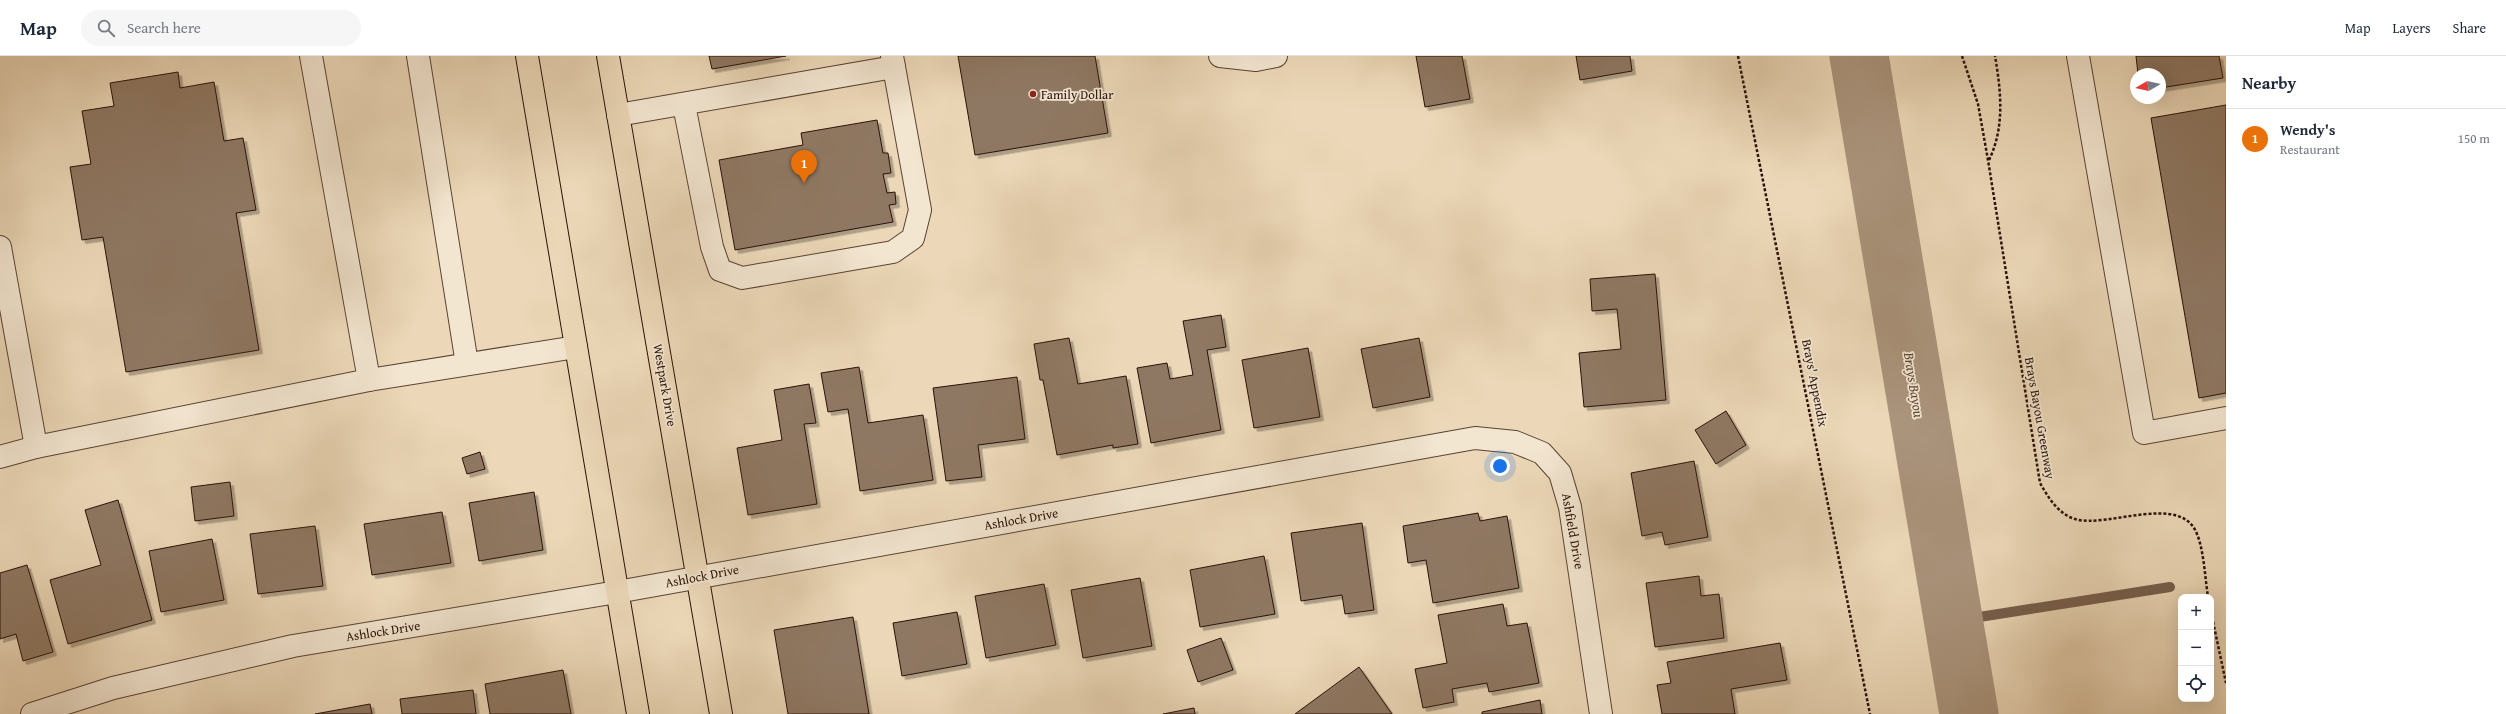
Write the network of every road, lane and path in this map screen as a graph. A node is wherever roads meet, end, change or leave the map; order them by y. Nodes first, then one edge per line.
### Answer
1 (311, 56) edge
2 (418, 56) edge
3 (527, 56) edge
4 (608, 56) edge
5 (1220, 56) edge
6 (1276, 56) edge
7 (1738, 56) edge
8 (1962, 56) edge
9 (1995, 56) edge
10 (2078, 56) edge
11 (893, 62) edge
12 (684, 105) junction
13 (618, 115) junction
14 (1988, 160) junction
15 (0, 247) edge
16 (576, 347) junction
17 (467, 364) junction
18 (369, 380) junction
19 (2226, 418) edge
20 (36, 447) junction
21 (1376, 455) joint
22 (0, 457) edge
23 (698, 577) junction
24 (617, 592) junction
25 (2207, 594) edge
26 (2214, 626) edge
27 (2226, 684) edge
28 (32, 714) edge
29 (638, 714) edge
30 (721, 714) edge
31 (1601, 714) edge
32 (1870, 714) edge

1 - 18 street
2 - 17 street
3 - 16 main road
4 - 13 main road, Westpark Drive
5 - 6 street
7 - 32 path, Brays' Appendix
8 - 14 path, Brays Bayou Greenway
9 - 14 path
10 - 19 street
11 - 12 street
11 - 12 street
12 - 13 street
13 - 23 main road, Westpark Drive
14 - 25 path, Brays Bayou Greenway
15 - 20 street
16 - 17 street
16 - 24 main road
17 - 18 street
18 - 20 street
20 - 22 street
21 - 23 street, Ashlock Drive
21 - 31 street, Ashfield Drive
23 - 24 street, Ashlock Drive
23 - 30 main road, Westpark Drive
24 - 28 street, Ashlock Drive
24 - 29 main road
26 - 27 path

